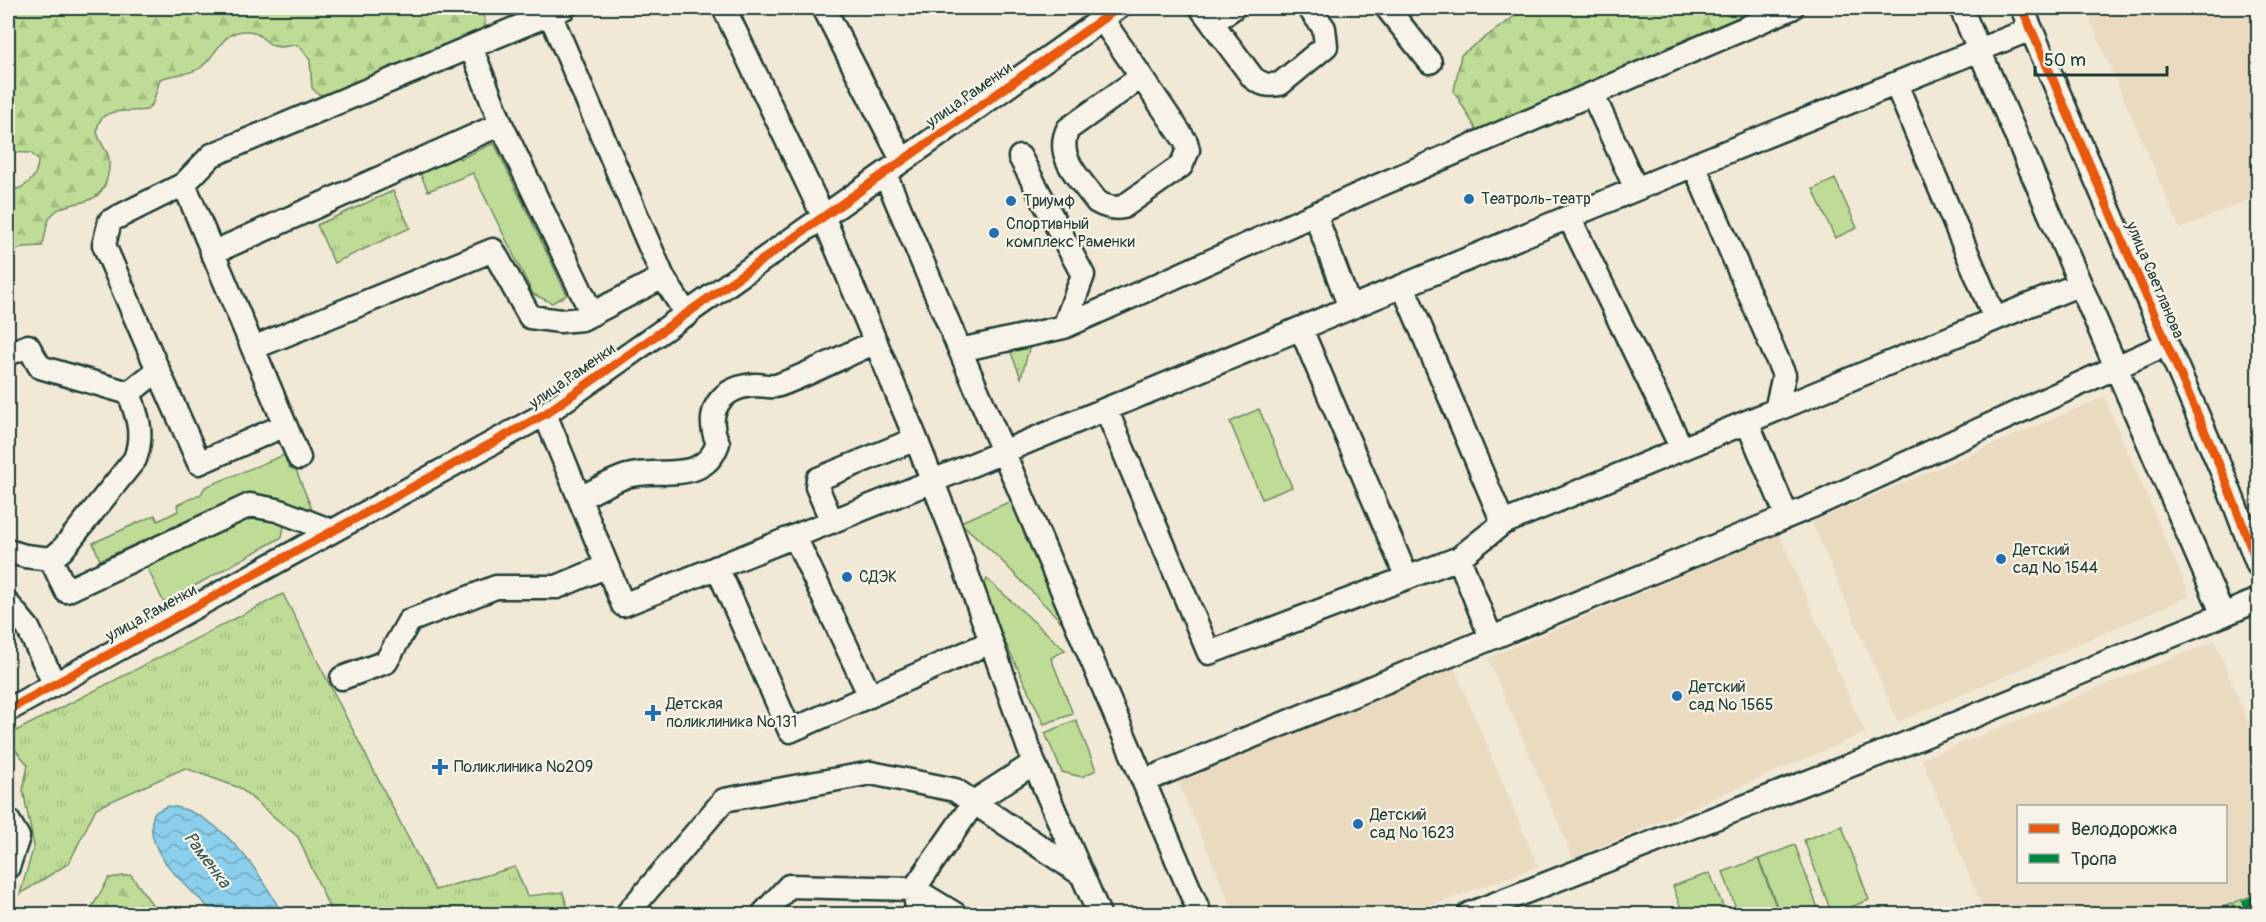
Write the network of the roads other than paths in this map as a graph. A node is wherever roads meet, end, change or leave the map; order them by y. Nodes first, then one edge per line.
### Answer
1 (724, 8) edge
2 (824, 8) edge
3 (1233, 8) edge
4 (1309, 8) edge
5 (1387, 8) edge
6 (1792, 8) edge
7 (1961, 8) edge
8 (2022, 8) edge
9 (557, 11) edge
10 (1101, 15) edge
11 (1207, 15) edge
12 (2031, 29) junction
13 (471, 47) junction
14 (1978, 51) junction
15 (1430, 62) dead end
16 (1142, 76) junction
17 (1896, 84) junction
18 (1593, 94) junction
19 (501, 124) junction
20 (1020, 157) dead end
21 (1694, 165) junction
22 (893, 167) junction
23 (184, 183) junction
24 (1636, 189) junction
25 (1315, 214) junction
26 (824, 216) junction
27 (1569, 217) junction
28 (212, 253) junction
29 (663, 277) junction
30 (2079, 284) junction
31 (1403, 286) junction
32 (1350, 308) junction
33 (592, 314) junction
34 (687, 315) junction
35 (1995, 319) junction
36 (1064, 327) junction
37 (1301, 328) junction
38 (876, 342) junction
39 (2167, 344) junction
40 (253, 348) junction
41 (960, 350) junction
42 (8, 354) edge
43 (2116, 369) junction
44 (158, 370) junction
45 (129, 393) junction
46 (1106, 409) junction
47 (1776, 410) junction
48 (545, 414) junction
49 (1747, 422) junction
50 (285, 425) junction
51 (916, 439) junction
52 (1682, 449) junction
53 (1003, 451) junction
54 (299, 458) dead end
55 (933, 481) junction
56 (580, 498) junction
57 (1787, 516) junction
58 (832, 522) junction
59 (1503, 522) junction
60 (332, 531) junction
61 (795, 537) junction
62 (8, 551) edge
63 (1459, 558) junction
64 (51, 559) junction
65 (2259, 565) edge
66 (607, 566) junction
67 (717, 567) junction
68 (1407, 578) junction
69 (2259, 600) edge
70 (8, 604) edge
71 (2223, 615) junction
72 (1491, 638) junction
73 (991, 642) junction
74 (342, 678) dead end
75 (54, 683) junction
76 (870, 696) junction
77 (8, 710) edge
78 (1034, 763) junction
79 (1144, 781) junction
80 (975, 801) junction
81 (8, 820) edge
82 (8, 867) edge
83 (1081, 874) junction
84 (914, 889) junction
85 (627, 915) edge
86 (763, 915) edge
87 (918, 915) edge
88 (955, 915) edge
89 (1099, 915) edge
90 (1200, 915) edge
91 (1469, 915) edge

1 - 26 street
2 - 22 street
3 - 11 street
4 - 11 street
5 - 15 street
6 - 18 street
7 - 14 street
8 - 12 street, улица Светланова
9 - 13 street
9 - 29 street
10 - 16 street
10 - 22 street, улица Раменки
12 - 14 street
12 - 39 street, улица Светланова
13 - 19 street
13 - 23 street
14 - 17 street
14 - 30 street
16 - 16 street
17 - 21 street
17 - 35 street
18 - 24 street
18 - 25 street
19 - 28 street
19 - 33 street
20 - 36 street
21 - 24 street
21 - 47 street
22 - 26 street, улица Раменки
22 - 41 street
23 - 28 street
23 - 44 street
24 - 27 street
25 - 32 street
25 - 36 street
26 - 34 street, улица Раменки
26 - 38 street
27 - 31 street
27 - 52 street
28 - 40 street
29 - 33 street
29 - 34 street
30 - 35 street
30 - 43 street
31 - 32 street
31 - 59 street
32 - 37 street
33 - 40 street
34 - 48 street, улица Раменки
35 - 47 street
36 - 41 street
37 - 46 street
37 - 68 street
38 - 51 street
38 - 56 street
39 - 43 street
39 - 65 street, улица Светланова
40 - 50 street
41 - 53 street
42 - 45 street
43 - 57 street
43 - 71 street
44 - 45 street
44 - 50 street
45 - 64 street
46 - 53 street
46 - 68 street
47 - 49 street
48 - 56 street
48 - 60 street, улица Раменки
49 - 52 street
49 - 57 street
50 - 54 street
51 - 55 street
51 - 58 street
52 - 59 street
53 - 55 street
53 - 79 street
55 - 58 street
55 - 73 street
56 - 66 street
57 - 72 street
58 - 61 street
59 - 63 street
60 - 64 street
60 - 75 street, улица Раменки
61 - 67 street
61 - 76 street
62 - 64 street
63 - 68 street
63 - 72 street
66 - 67 street
66 - 74 street
67 - 76 street
69 - 71 street
70 - 75 street
71 - 91 street
72 - 79 street
73 - 76 street
73 - 78 street
75 - 77 street, улица Раменки
78 - 80 street
78 - 83 street
79 - 90 street
80 - 83 street
80 - 84 street
80 - 85 street
81 - 82 street
83 - 89 street
84 - 86 street
84 - 87 street
84 - 88 street

